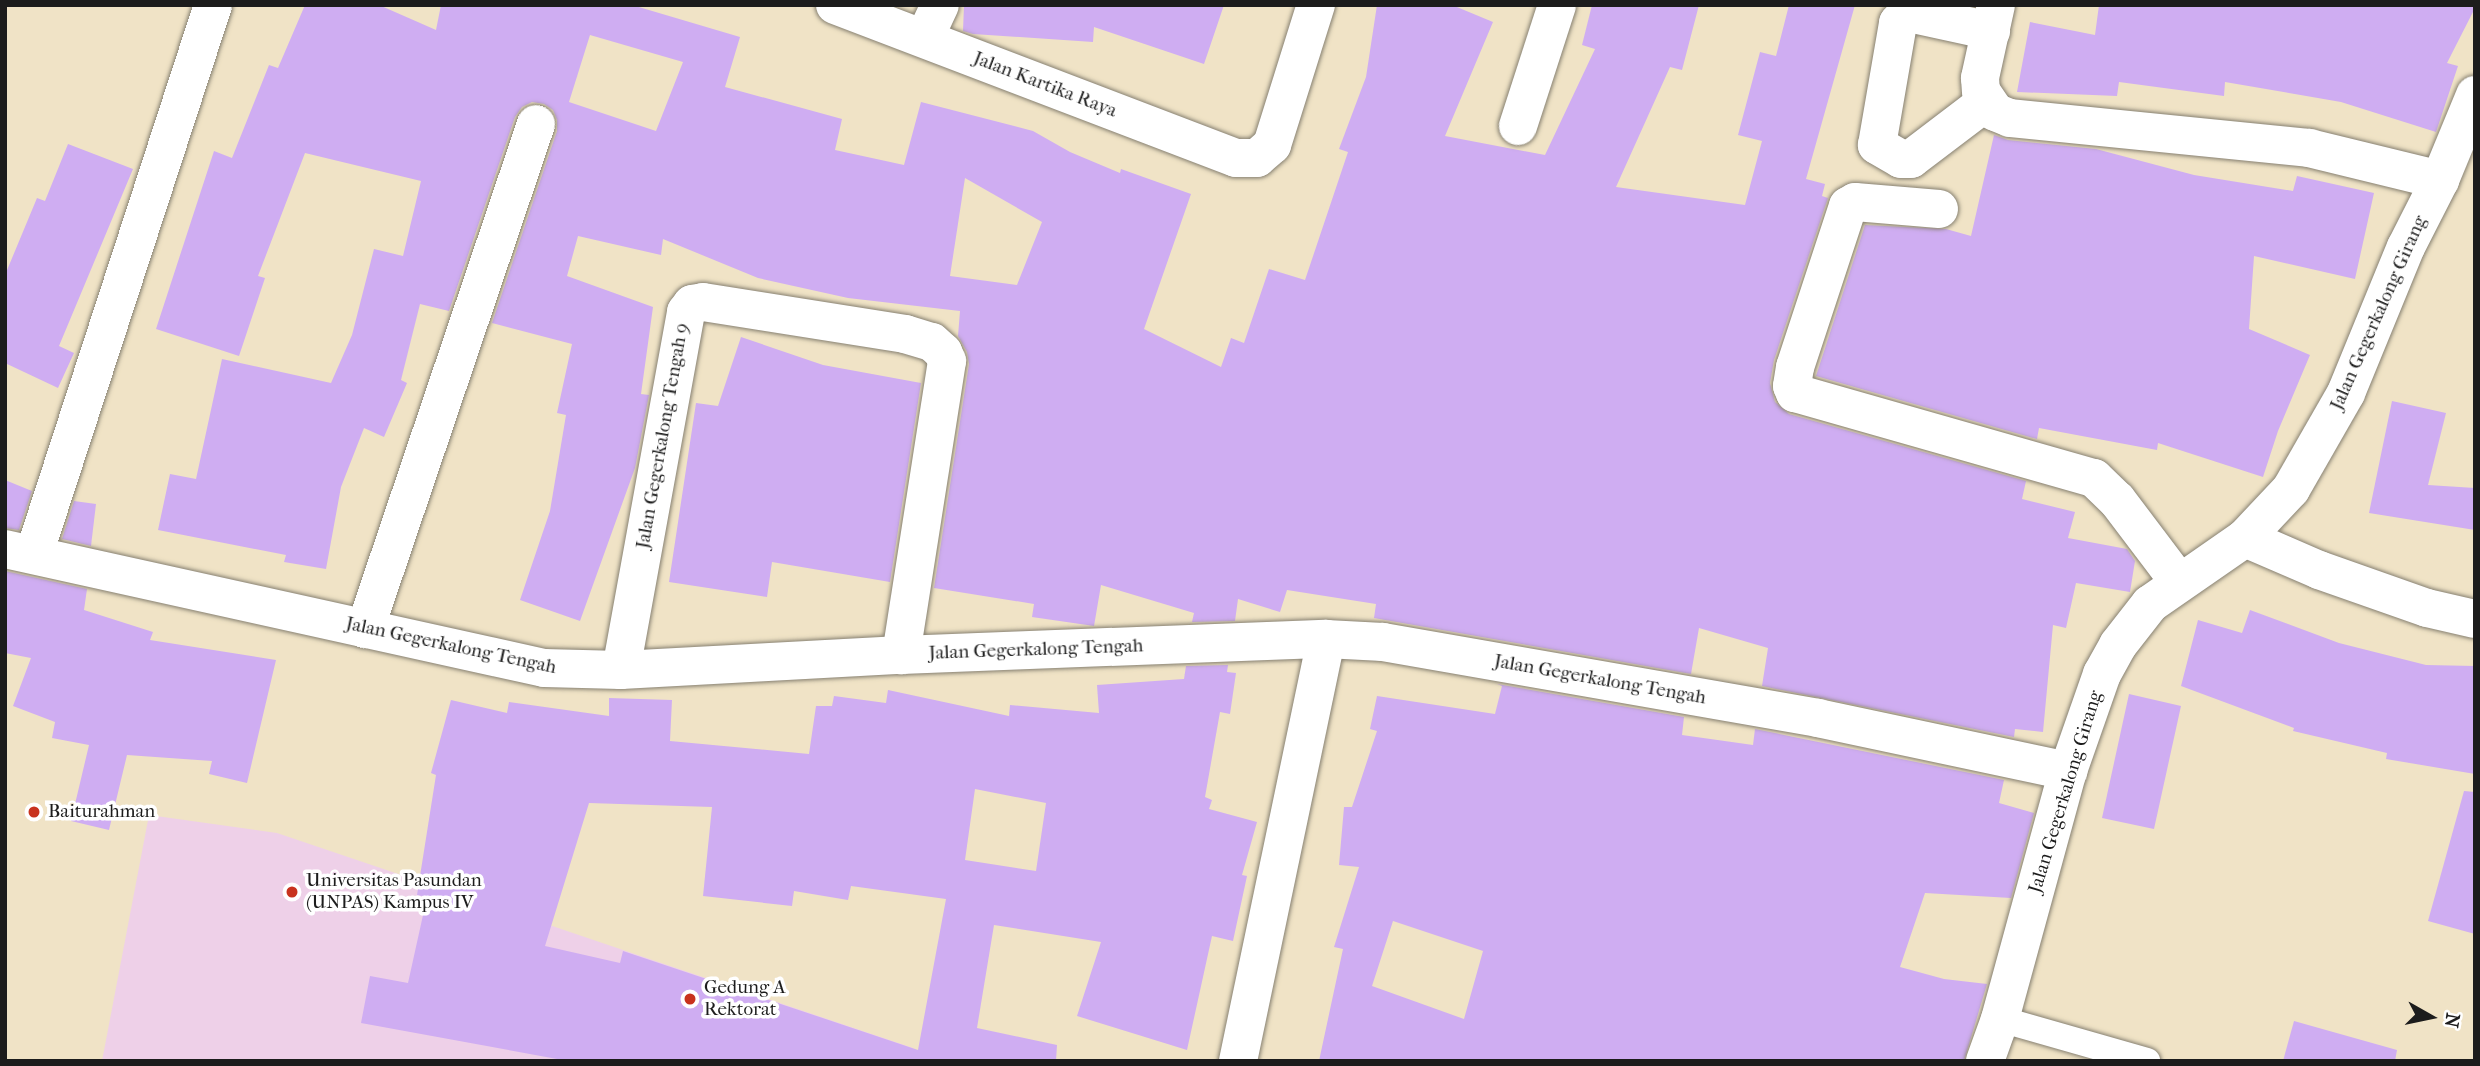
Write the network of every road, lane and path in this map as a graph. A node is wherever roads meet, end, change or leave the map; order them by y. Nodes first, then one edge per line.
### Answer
1 (213, 5) edge
2 (835, 5) edge
3 (1316, 5) edge
4 (1557, 5) edge
5 (1993, 18) edge
6 (932, 21) edge
7 (2475, 94) edge
8 (1986, 102) junction
9 (536, 124) dead end
10 (1518, 126) dead end
11 (2440, 180) junction
12 (1939, 209) dead end
13 (2245, 538) junction
14 (20, 552) edge
15 (2179, 582) junction
16 (2475, 619) edge
17 (365, 629) junction
18 (1326, 639) junction
19 (901, 655) junction
20 (621, 670) junction
21 (2068, 771) junction
22 (2000, 1019) junction
23 (1238, 1061) edge
24 (1985, 1061) edge
25 (2147, 1061) edge

1 - 14 street
2 - 6 street, Jalan Kartika Raya
3 - 6 street, Jalan Kartika Raya
4 - 10 street
5 - 8 street
5 - 8 street
7 - 11 street, Jalan Gegerkalong Girang
8 - 11 street
9 - 17 street
11 - 13 street, Jalan Gegerkalong Girang
12 - 15 street
13 - 15 street, Jalan Gegerkalong Girang
13 - 16 street
14 - 17 street, Jalan Gegerkalong Tengah
15 - 21 street, Jalan Gegerkalong Girang
17 - 20 street, Jalan Gegerkalong Tengah
18 - 19 street, Jalan Gegerkalong Tengah
18 - 21 street, Jalan Gegerkalong Tengah
18 - 23 street
19 - 20 street, Jalan Gegerkalong Tengah
19 - 20 street, Jalan Gegerkalong Tengah 9
21 - 22 street, Jalan Gegerkalong Girang
22 - 24 street, Jalan Gegerkalong Girang
22 - 25 lane

